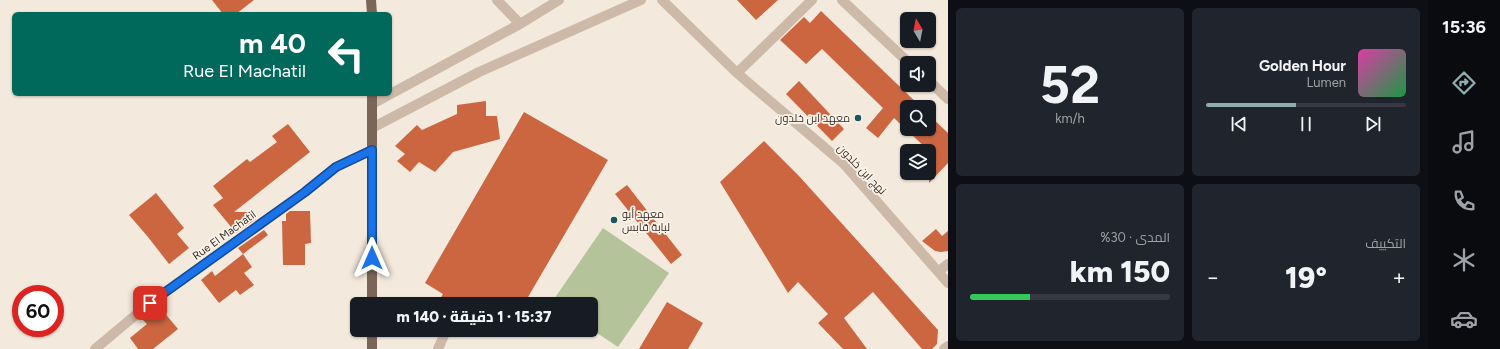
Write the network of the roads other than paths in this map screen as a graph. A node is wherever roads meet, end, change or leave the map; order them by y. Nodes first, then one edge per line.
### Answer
1 (371, 0) edge
2 (497, 0) edge
3 (559, 0) edge
4 (641, 0) edge
5 (662, 0) edge
6 (812, 0) edge
7 (842, 0) edge
8 (372, 12) edge
9 (520, 24) junction
10 (902, 56) edge
11 (737, 73) junction
12 (936, 88) edge
13 (392, 89) edge
14 (372, 99) edge
15 (948, 99) edge
16 (372, 128) junction
17 (372, 150) junction
18 (948, 264) edge
19 (939, 271) junction
20 (948, 283) edge
21 (372, 297) edge
22 (372, 337) edge
23 (443, 337) edge
24 (948, 346) edge
25 (95, 349) edge
26 (372, 349) edge
27 (438, 349) edge
28 (944, 349) edge

1 - 8 main road
2 - 9 street
3 - 9 street
4 - 16 street
5 - 11 street, نهج ابن خلدون
6 - 11 street
7 - 10 street
9 - 13 street
11 - 19 street, نهج ابن خلدون
12 - 15 street
14 - 16 main road
16 - 17 main road
17 - 21 main road
17 - 25 street, Rue El Machatil
18 - 19 street
19 - 20 street, نهج ابن خلدون
22 - 26 main road
23 - 27 street
24 - 28 street

